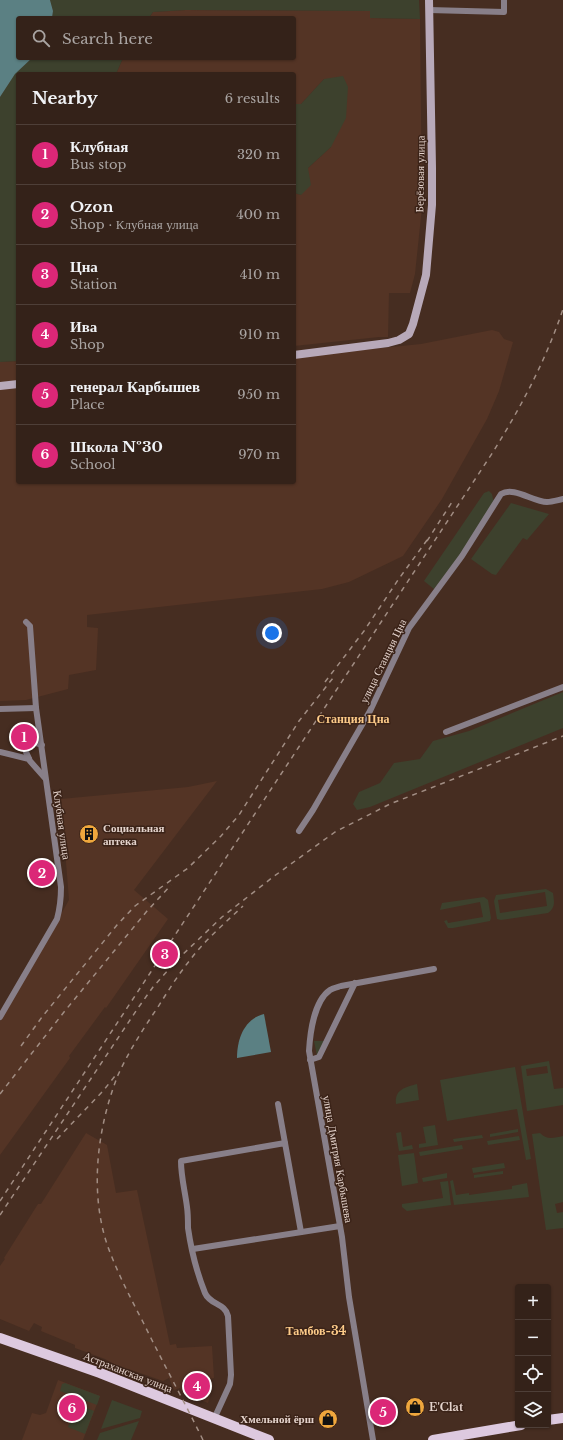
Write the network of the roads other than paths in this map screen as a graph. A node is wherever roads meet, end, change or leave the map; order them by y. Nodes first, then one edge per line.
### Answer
1 (429, 0) edge
2 (504, 0) edge
3 (429, 10) junction
4 (296, 355) edge
5 (16, 384) edge
6 (0, 386) edge
7 (561, 499) edge
8 (26, 622) dead end
9 (563, 687) edge
10 (36, 708) junction
11 (0, 709) edge
12 (446, 732) dead end
13 (42, 745) junction
14 (0, 752) edge
15 (29, 759) junction
16 (46, 779) junction
17 (299, 831) dead end
18 (434, 969) dead end
19 (355, 984) junction
20 (0, 1018) edge
21 (310, 1060) junction
22 (278, 1104) dead end
23 (285, 1143) junction
24 (340, 1226) junction
25 (301, 1232) junction
26 (193, 1249) junction
27 (0, 1338) edge
28 (563, 1418) edge
29 (214, 1419) junction
30 (551, 1420) edge
31 (515, 1426) edge
32 (269, 1440) edge
33 (373, 1440) edge
34 (433, 1440) edge

1 - 3 street, Берёзовая улица
2 - 3 street
3 - 4 street, Берёзовая улица
5 - 6 street
7 - 17 street, улица Станция Цна
8 - 10 street, Клубная улица
9 - 12 street
10 - 11 street
10 - 13 street, Клубная улица
13 - 15 street
13 - 16 street, Клубная улица
14 - 15 street
15 - 16 street
16 - 20 street, Клубная улица
18 - 19 street, улица Дмитрия Карбышева
19 - 21 street
19 - 21 street, улица Дмитрия Карбышева
21 - 24 street, улица Дмитрия Карбышева
22 - 23 street
23 - 25 street
23 - 26 street
24 - 25 street
24 - 33 street, улица Дмитрия Карбышева
25 - 26 street
26 - 29 street
27 - 29 main road, Астраханская улица
28 - 30 main road
29 - 32 main road, Астраханская улица
31 - 34 main road

